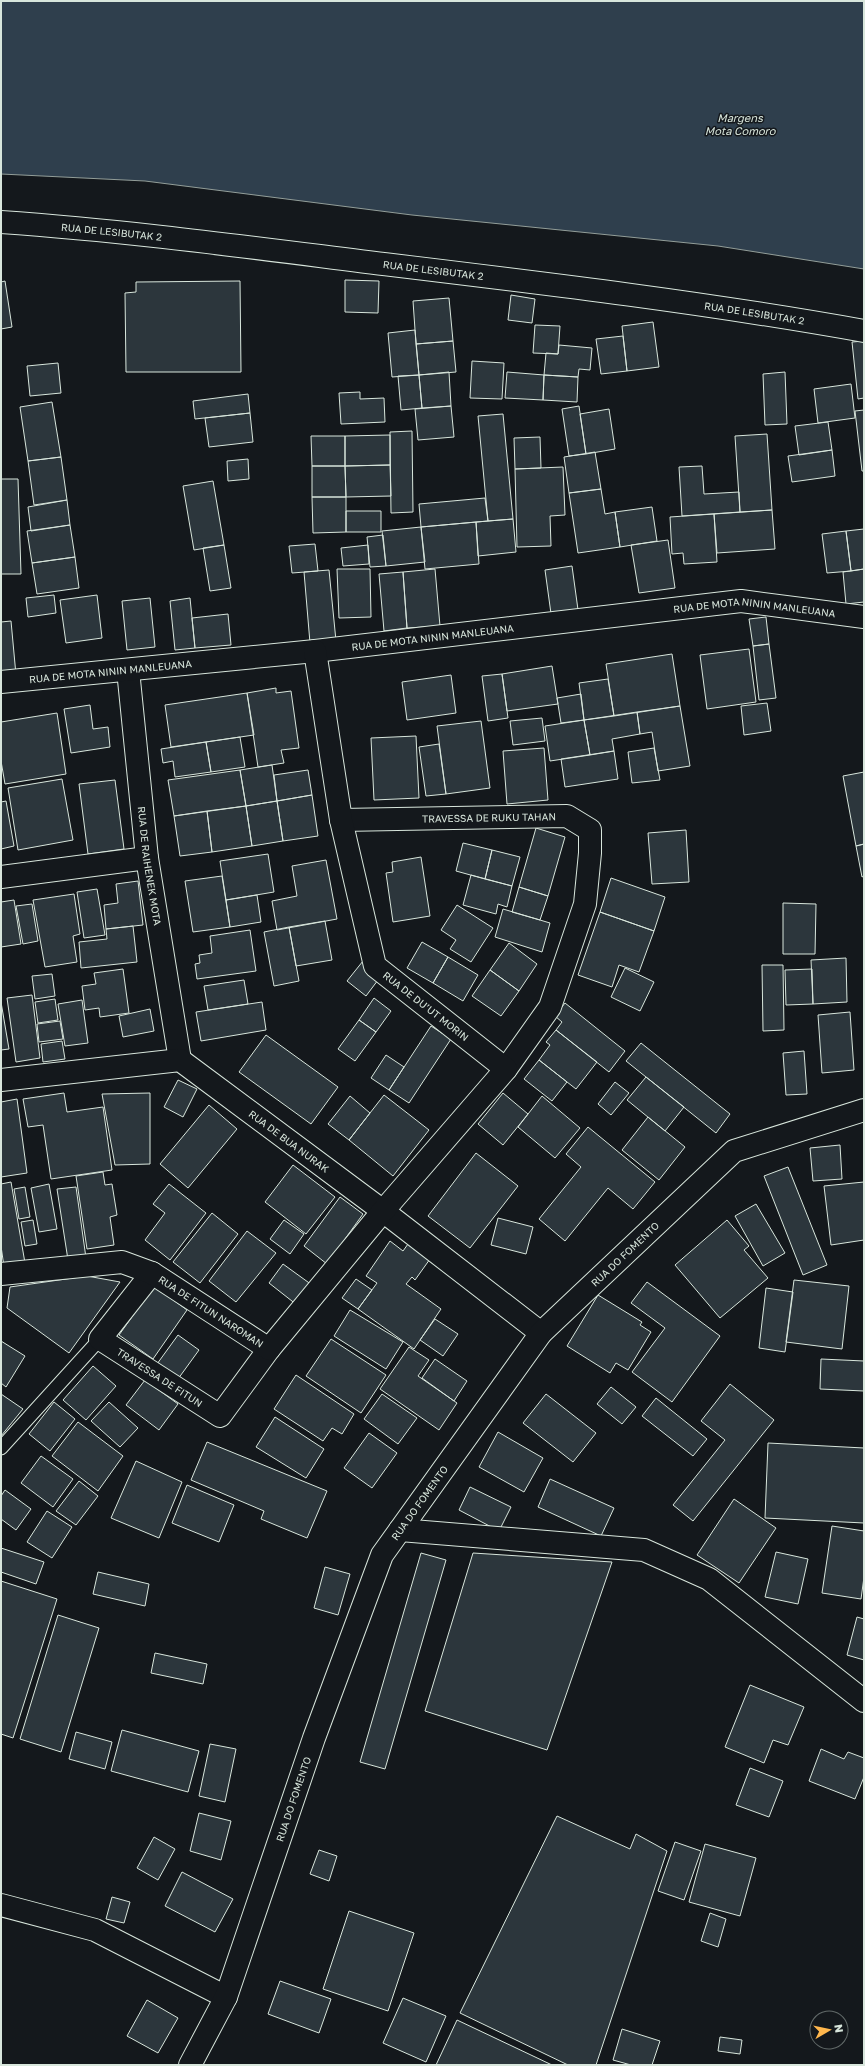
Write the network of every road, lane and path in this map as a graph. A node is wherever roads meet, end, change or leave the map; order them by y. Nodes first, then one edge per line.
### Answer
1 (1, 222) edge
2 (864, 331) edge
3 (864, 617) edge
4 (315, 651) junction
5 (128, 670) junction
6 (1, 682) edge
7 (341, 820) junction
8 (147, 858) junction
9 (1, 877) edge
10 (180, 1060) junction
11 (506, 1069) junction
12 (1, 1080) edge
13 (864, 1110) edge
14 (383, 1211) junction
15 (152, 1273) junction
16 (1, 1274) edge
17 (541, 1333) junction
18 (100, 1339) junction
19 (269, 1349) junction
20 (1, 1448) edge
21 (400, 1530) junction
22 (864, 1700) edge
23 (1, 1905) edge
24 (226, 1997) junction
25 (190, 2065) edge

1 - 2 street, RUA DE LESIBUTAK 2
3 - 4 street, RUA DE MOTA NININ MANLEUANA
4 - 5 street, RUA DE MOTA NININ MANLEUANA
4 - 7 street, RUA DE DU’UT MORIN
5 - 6 street, RUA DE MOTA NININ MANLEUANA
5 - 8 street, RUA DE RAIHENEK MOTA
7 - 11 street, RUA DE DU’UT MORIN
7 - 11 street, TRAVESSA DE RUKU TAHAN
8 - 9 street
8 - 10 street, RUA DE RAIHENEK MOTA
10 - 12 street
10 - 14 street, RUA DE BUA NURAK
11 - 14 street
13 - 17 street, RUA DO FOMENTO
14 - 17 street, RUA DE BUA NURAK
14 - 19 street, RUA DE FITUN NAROMAN
15 - 16 street, RUA DE FITUN NAROMAN
15 - 18 street
15 - 19 street, RUA DE FITUN NAROMAN
17 - 21 street, RUA DO FOMENTO
18 - 19 street, TRAVESSA DE FITUN
18 - 20 lane
21 - 22 street
21 - 24 street, RUA DO FOMENTO
23 - 24 street
24 - 25 street, RUA DO FOMENTO

